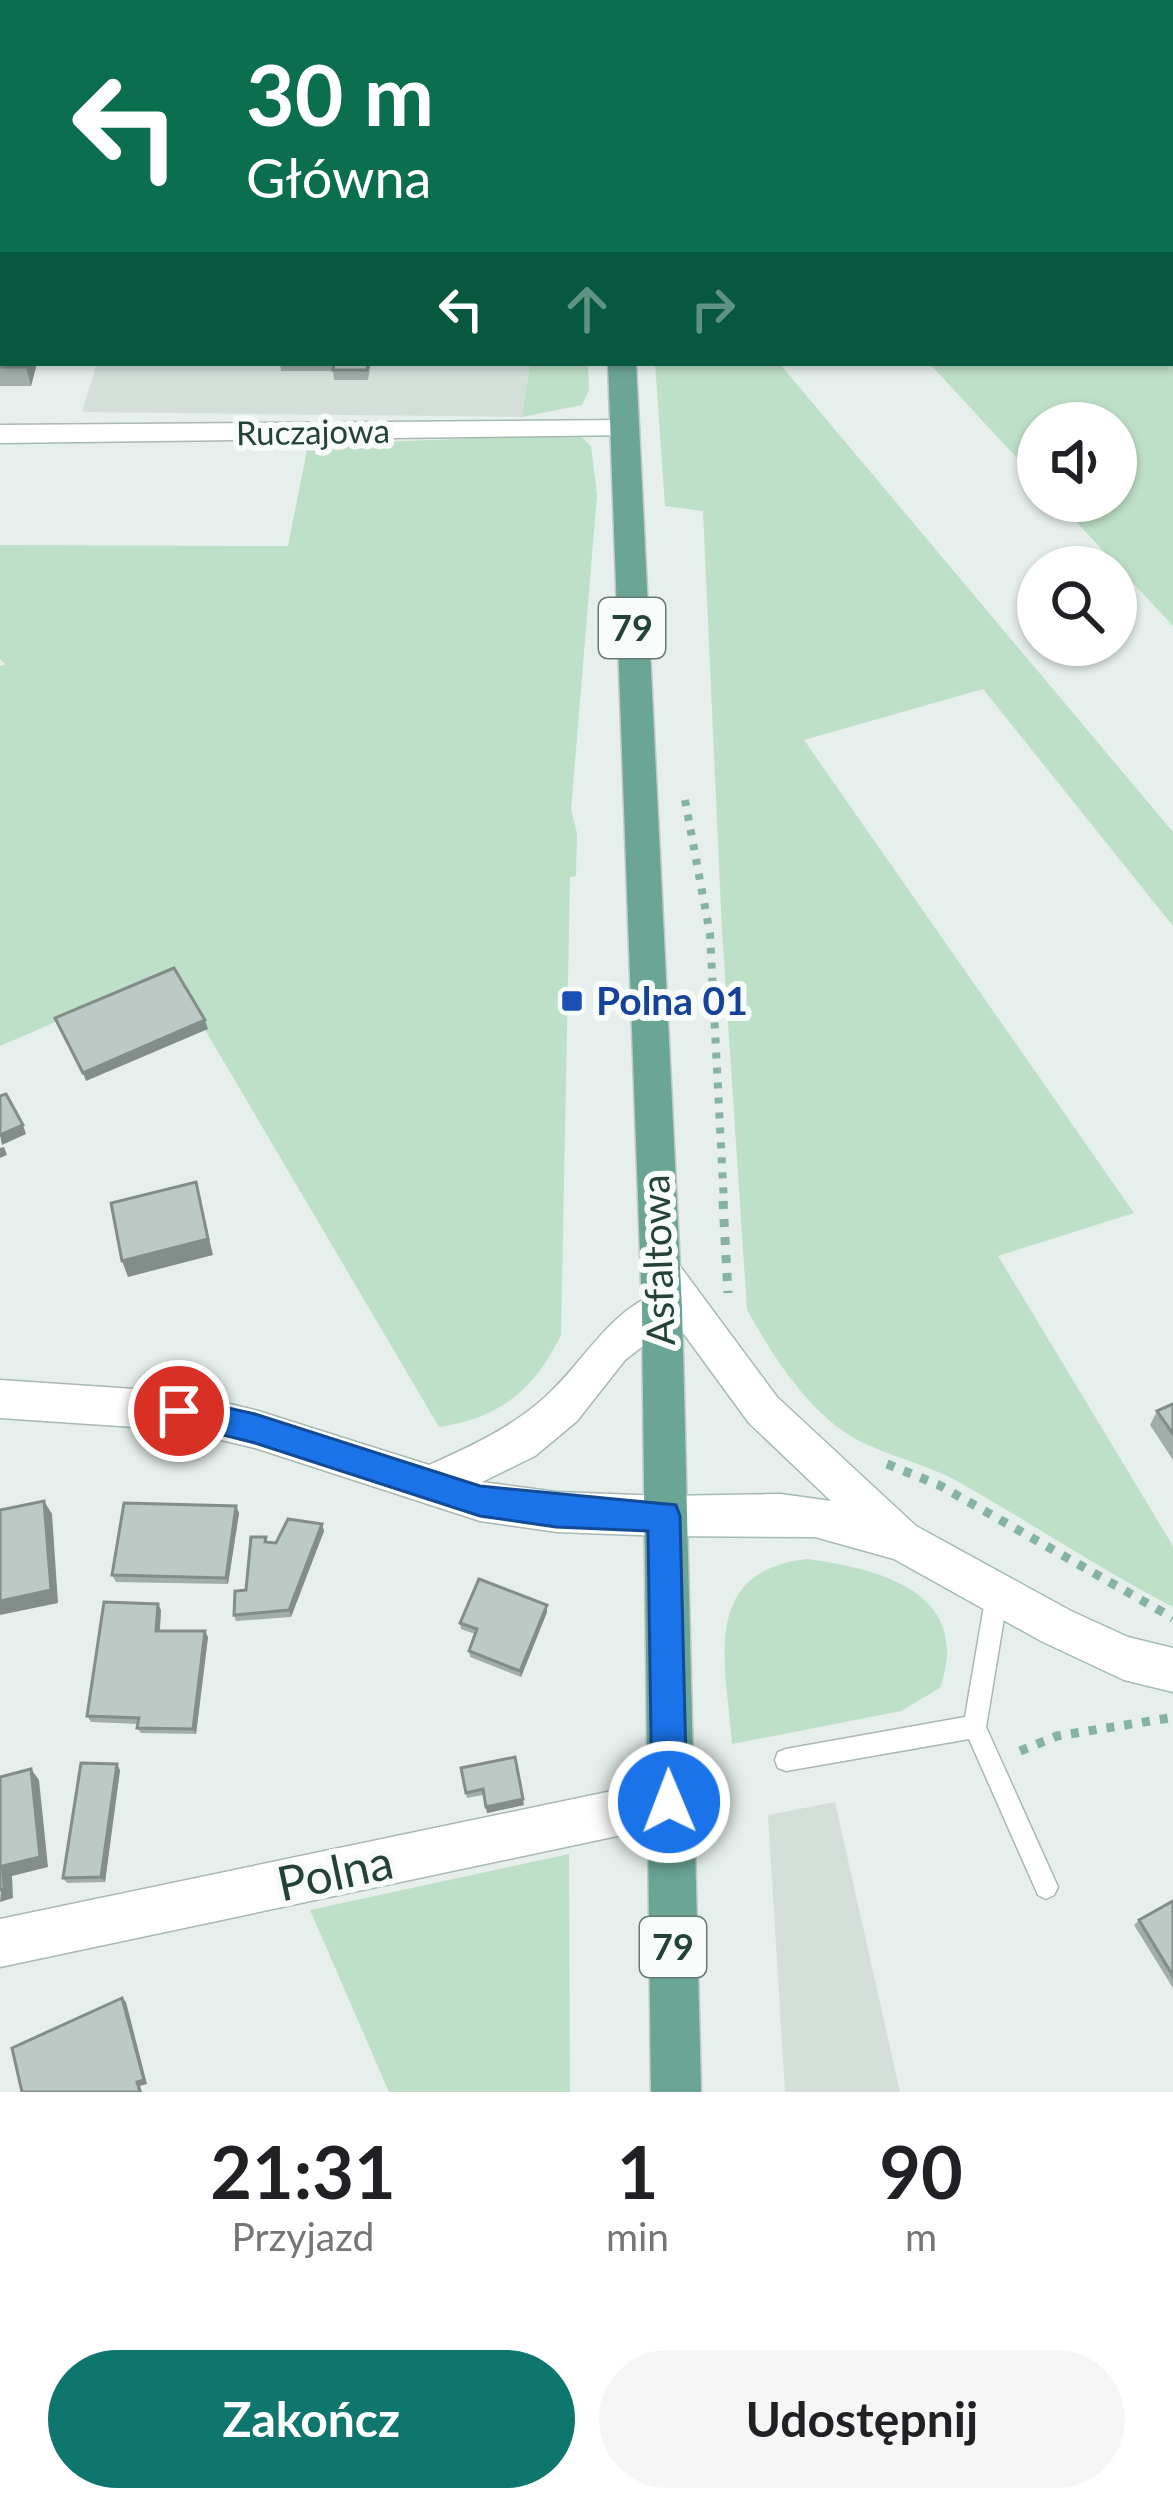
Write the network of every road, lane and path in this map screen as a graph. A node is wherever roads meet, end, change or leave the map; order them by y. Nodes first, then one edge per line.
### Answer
1 (622, 366) edge
2 (626, 429) junction
3 (0, 434) edge
4 (683, 787) dead end
5 (661, 1289) junction
6 (729, 1298) dead end
7 (0, 1399) edge
8 (871, 1458) dead end
9 (427, 1486) junction
10 (664, 1516) junction
11 (903, 1541) junction
12 (997, 1594) junction
13 (1173, 1618) edge
14 (1173, 1670) edge
15 (1173, 1718) edge
16 (975, 1726) junction
17 (786, 1760) dead end
18 (991, 1763) junction
19 (669, 1802) junction
20 (1046, 1887) dead end
21 (0, 1943) edge
22 (676, 2092) edge

1 - 2 main road, 79
2 - 3 street, Ruczajowa
2 - 5 main road, Asfaltowa / 79
4 - 6 path
5 - 9 street
5 - 10 main road, Asfaltowa / 79
5 - 11 street
7 - 9 street
8 - 13 path
9 - 10 street
10 - 11 street
10 - 19 main road, Asfaltowa / 79
11 - 12 street
12 - 14 street
12 - 16 lane
15 - 18 path
16 - 17 lane
16 - 18 lane
18 - 20 lane
19 - 21 street, Polna
19 - 22 main road, Asfaltowa / 79

